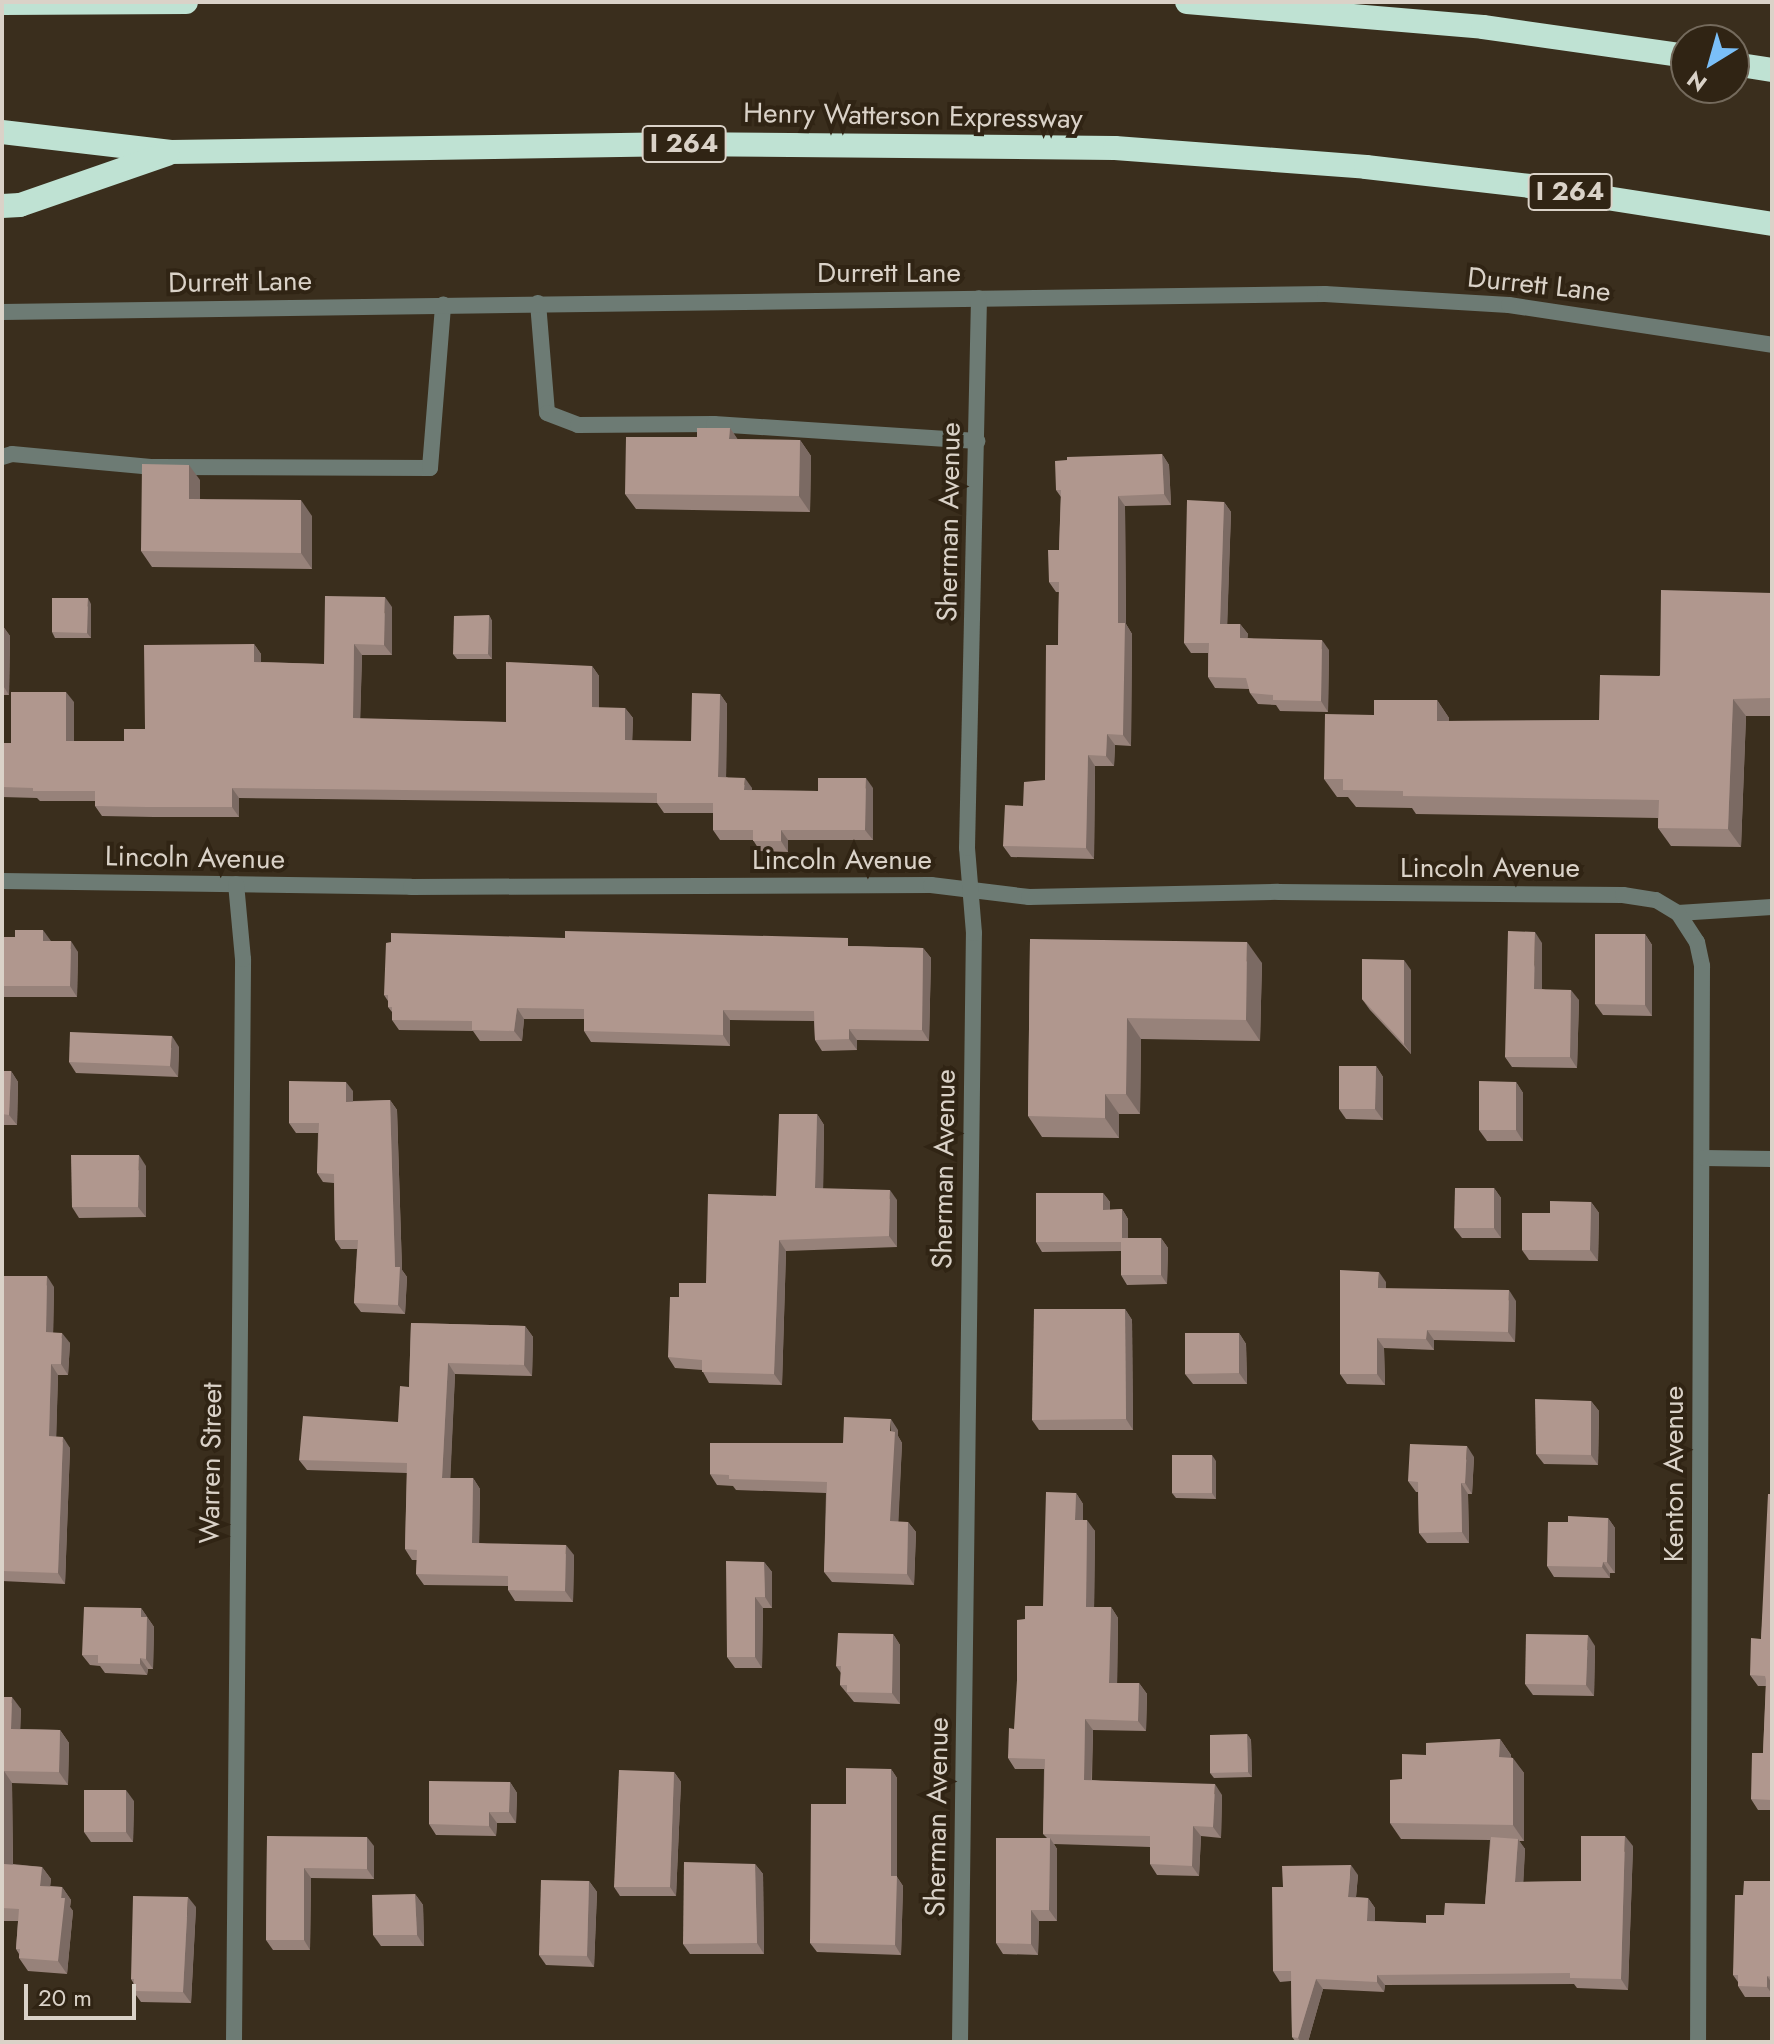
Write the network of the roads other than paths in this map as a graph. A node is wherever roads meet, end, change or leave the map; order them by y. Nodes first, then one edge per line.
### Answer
1 (186, 2) edge
2 (1187, 2) edge
3 (2, 3) edge
4 (1670, 54) edge
5 (1750, 67) edge
6 (1772, 70) edge
7 (2, 132) edge
8 (171, 152) junction
9 (2, 206) edge
10 (1772, 224) edge
11 (979, 298) junction
12 (538, 303) junction
13 (443, 305) junction
14 (2, 312) edge
15 (1772, 345) edge
16 (977, 441) junction
17 (2, 457) edge
18 (2, 881) edge
19 (236, 884) junction
20 (970, 890) junction
21 (1772, 907) edge
22 (1678, 913) junction
23 (1704, 1158) junction
24 (1772, 1159) edge
25 (234, 2042) edge
26 (960, 2042) edge
27 (1698, 2042) edge

1 - 3 highway
2 - 4 highway
5 - 6 highway
7 - 8 highway, Henry Watterson Expressway / I 264
8 - 9 highway
8 - 10 highway, Henry Watterson Expressway / I 264
11 - 12 street, Durrett Lane
11 - 15 street, Durrett Lane
11 - 16 street, Sherman Avenue
12 - 13 street, Durrett Lane
12 - 16 street
13 - 14 street, Durrett Lane
13 - 17 street
16 - 20 street, Sherman Avenue
18 - 19 street, Lincoln Avenue
19 - 20 street, Lincoln Avenue
19 - 25 street, Warren Street
20 - 22 street, Lincoln Avenue
20 - 26 street, Sherman Avenue
21 - 22 street
22 - 23 street, Kenton Avenue
23 - 24 street
23 - 27 street, Kenton Avenue

